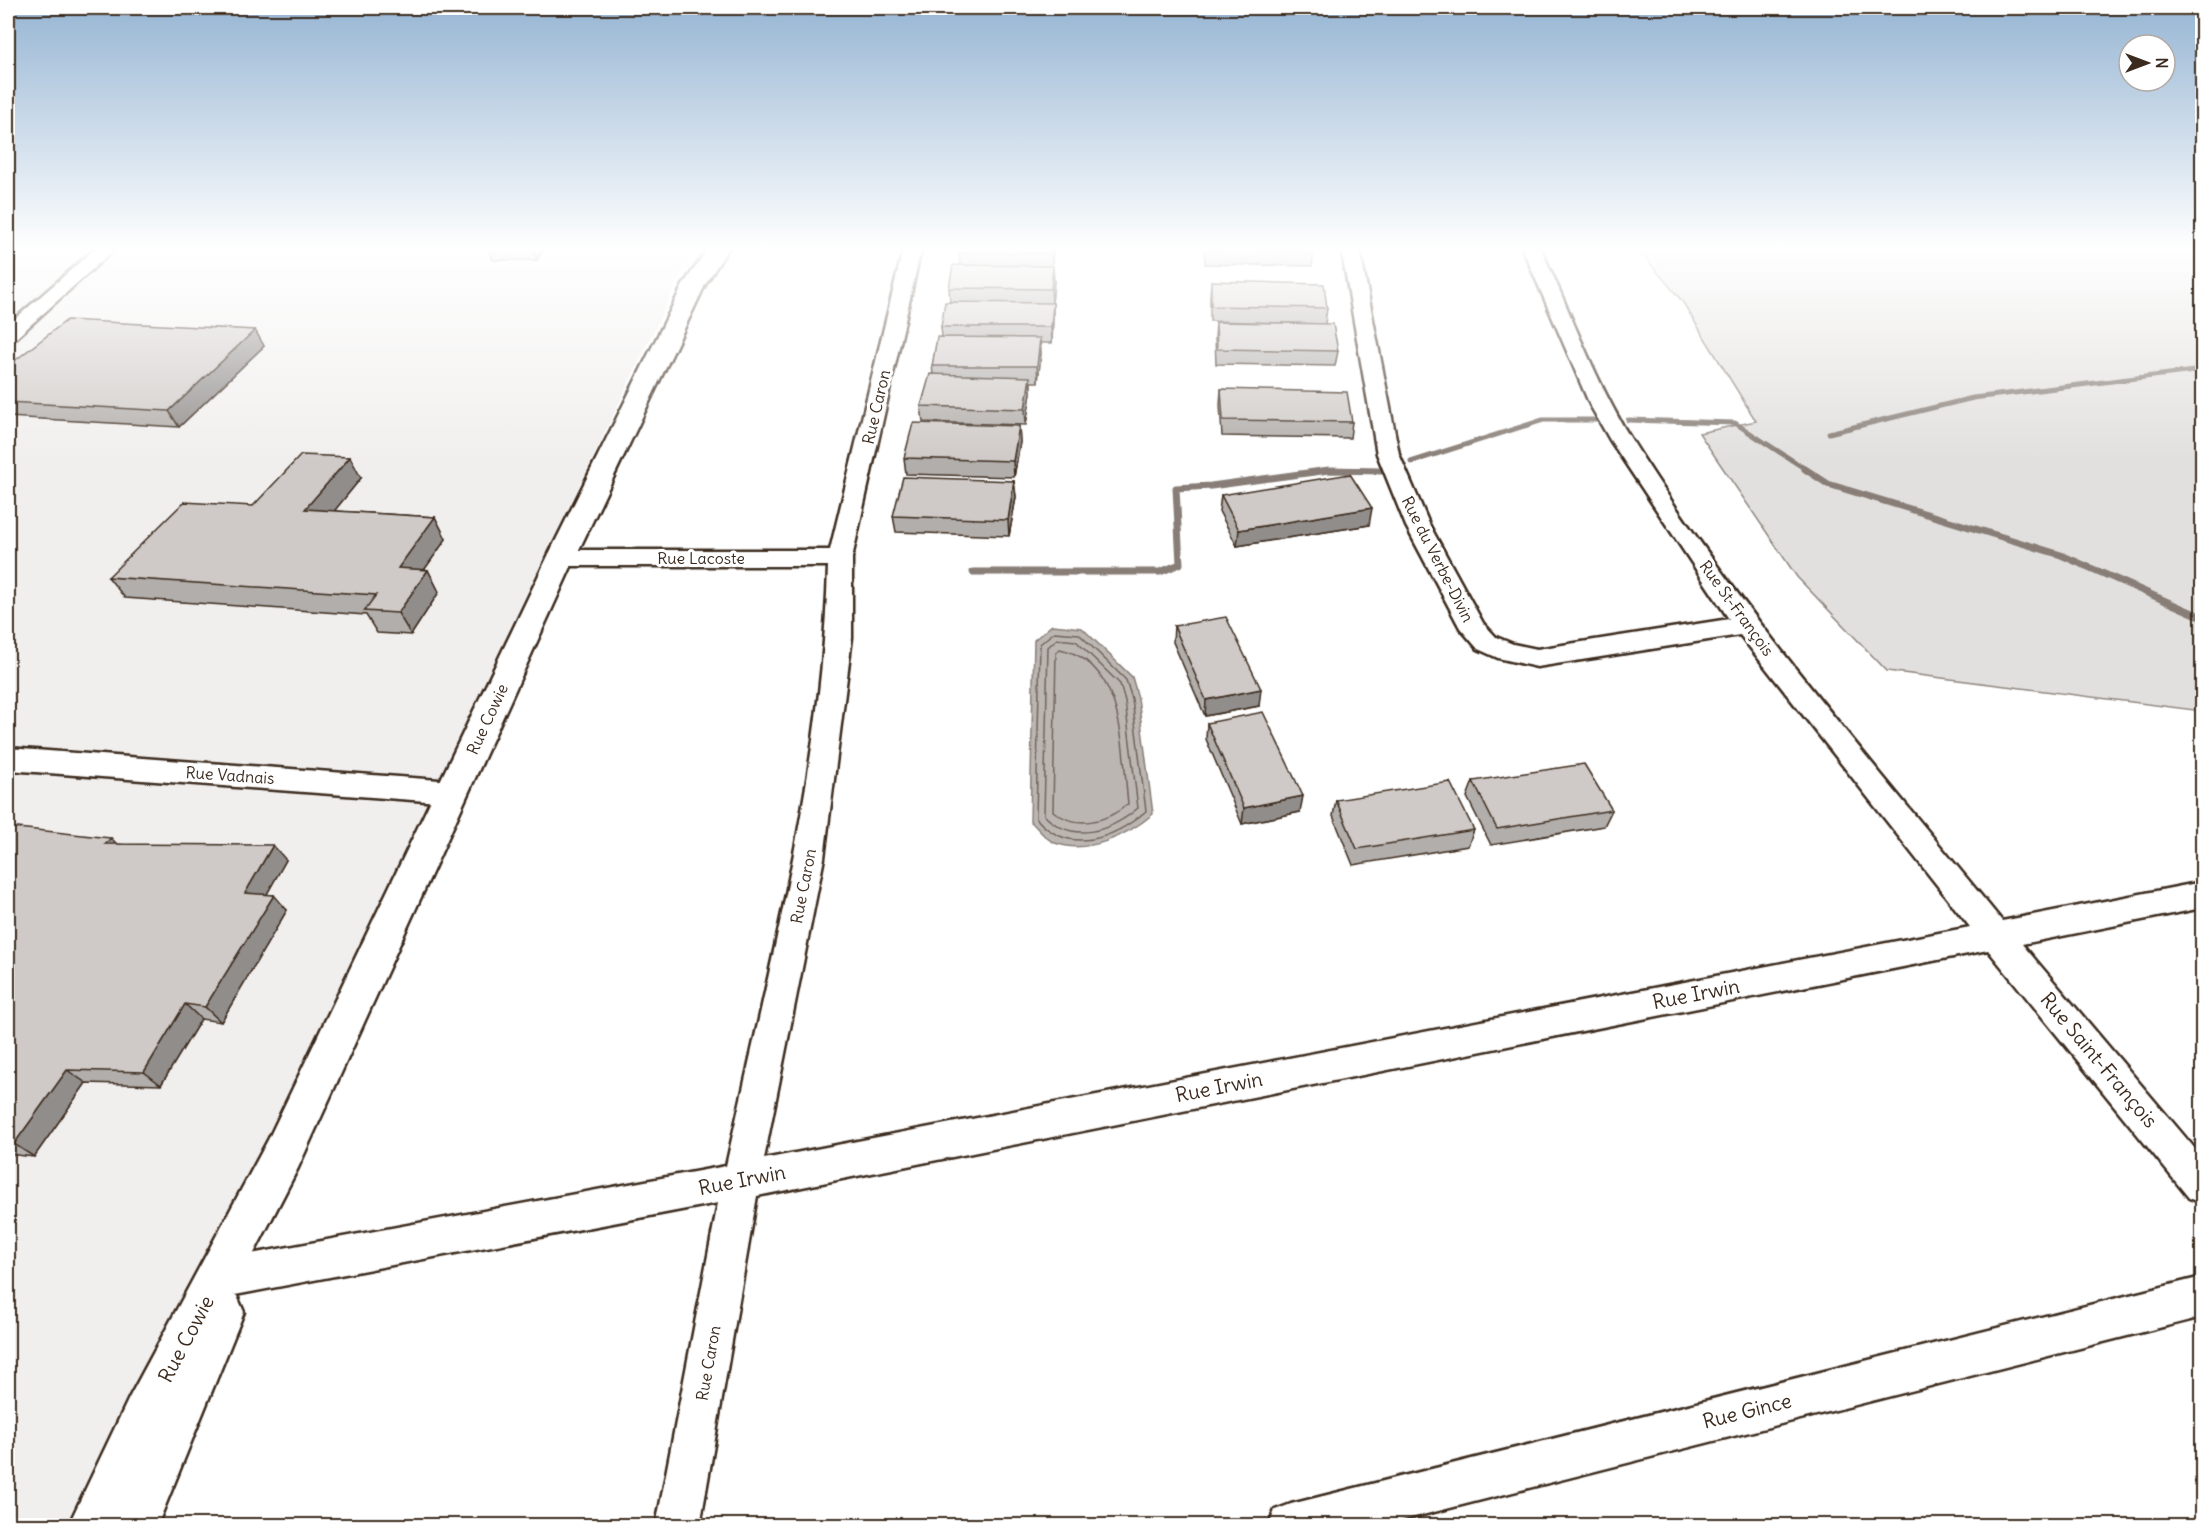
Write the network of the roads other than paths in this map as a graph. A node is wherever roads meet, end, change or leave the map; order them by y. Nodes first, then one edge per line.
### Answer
1 (27, 319) edge
2 (678, 319) edge
3 (896, 319) edge
4 (1363, 319) edge
5 (1563, 319) edge
6 (8, 335) edge
7 (561, 558) junction
8 (840, 558) junction
9 (1746, 625) junction
10 (8, 759) edge
11 (453, 792) junction
12 (2202, 895) edge
13 (1995, 935) junction
14 (283, 1154) junction
15 (741, 1181) junction
16 (2202, 1185) edge
17 (235, 1276) junction
18 (2202, 1297) edge
19 (93, 1526) edge
20 (131, 1526) edge
21 (678, 1526) edge
22 (1291, 1526) edge

1 - 6 street
2 - 7 main road, Rue Cowie
3 - 8 street, Rue Caron
4 - 9 street, Rue du Verbe-Divin
5 - 9 street, Rue St-François
7 - 8 street, Rue Lacoste
7 - 11 main road, Rue Cowie
8 - 15 street, Rue Caron
9 - 13 street, Rue St-François
10 - 11 street, Rue Vadnais
11 - 14 main road, Rue Cowie
12 - 13 street, Rue Irwin
13 - 15 street, Rue Irwin
13 - 16 street, Rue Saint-François
14 - 17 main road, Rue Cowie
14 - 19 main road, Rue Cowie
15 - 17 street, Rue Irwin
15 - 21 street, Rue Caron
17 - 20 main road, Rue Cowie
18 - 22 street, Rue Gince

